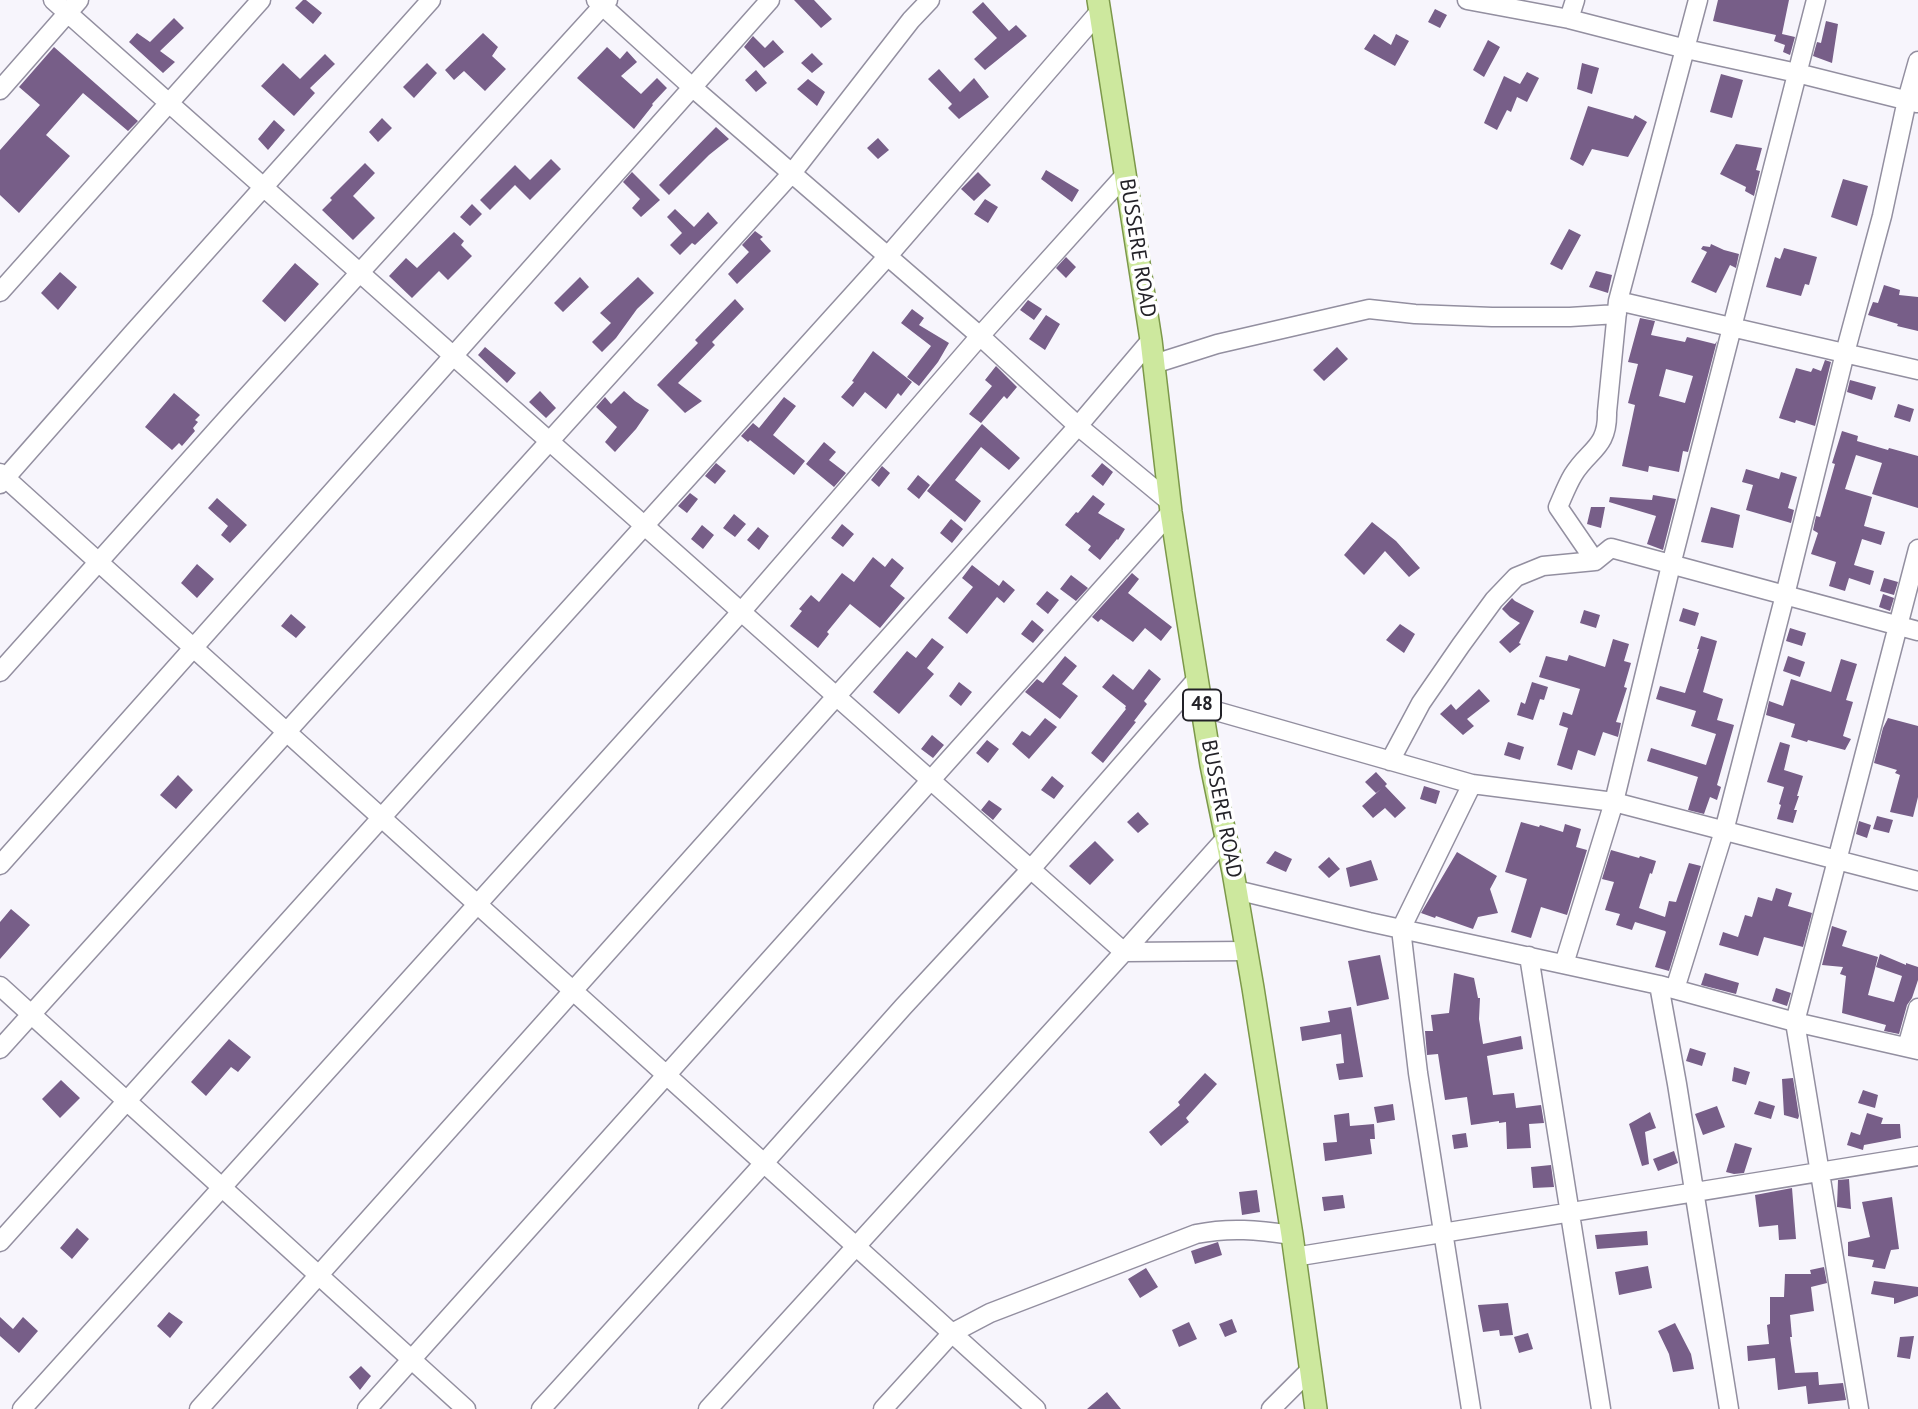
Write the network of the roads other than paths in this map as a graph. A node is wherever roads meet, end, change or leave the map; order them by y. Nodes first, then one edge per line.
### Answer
1 (53, 0) edge
2 (261, 0) edge
3 (431, 0) edge
4 (769, 0) edge
5 (930, 0) edge
6 (1467, 0) edge
7 (1574, 0) edge
8 (1698, 0) edge
9 (1816, 0) edge
10 (602, 2) edge
11 (1099, 5) edge
12 (73, 6) edge
13 (1569, 19) junction
14 (1686, 50) junction
15 (1918, 61) edge
16 (1797, 74) junction
17 (692, 87) junction
18 (0, 90) edge
19 (1913, 102) edge
20 (169, 103) junction
21 (792, 173) junction
22 (1125, 175) junction
23 (264, 188) junction
24 (887, 257) junction
25 (361, 273) junction
26 (0, 292) edge
27 (1617, 308) junction
28 (1733, 327) junction
29 (980, 336) junction
30 (1151, 340) junction
31 (1845, 353) junction
32 (452, 355) junction
33 (1154, 364) junction
34 (1918, 370) edge
35 (1078, 426) junction
36 (549, 441) junction
37 (2, 478) edge
38 (1171, 507) junction
39 (645, 526) junction
40 (1918, 549) edge
41 (1595, 561) junction
42 (99, 563) junction
43 (1671, 565) junction
44 (1785, 596) junction
45 (741, 612) junction
46 (1898, 626) junction
47 (1918, 631) edge
48 (193, 648) junction
49 (0, 671) edge
50 (1197, 679) junction
51 (836, 696) junction
52 (1202, 707) junction
53 (286, 732) junction
54 (1390, 761) junction
55 (931, 780) junction
56 (1472, 785) junction
57 (1614, 802) junction
58 (382, 818) junction
59 (1724, 831) junction
60 (1226, 838) junction
61 (1837, 859) junction
62 (0, 865) edge
63 (1030, 870) junction
64 (1918, 881) edge
65 (1236, 890) junction
66 (477, 904) junction
67 (1401, 929) junction
68 (1246, 951) junction
69 (1124, 953) junction
70 (1529, 956) junction
71 (1564, 964) junction
72 (0, 986) edge
73 (1667, 987) junction
74 (573, 991) junction
75 (1918, 1008) edge
76 (31, 1014) junction
77 (1795, 1022) junction
78 (1913, 1048) edge
79 (0, 1049) edge
80 (666, 1075) junction
81 (127, 1101) junction
82 (1918, 1156) edge
83 (764, 1163) junction
84 (1820, 1172) junction
85 (222, 1187) junction
86 (1694, 1192) junction
87 (1569, 1212) junction
88 (1442, 1233) junction
89 (1292, 1235) junction
90 (0, 1242) edge
91 (856, 1247) junction
92 (1294, 1257) junction
93 (318, 1275) junction
94 (952, 1333) junction
95 (412, 1360) junction
96 (1310, 1370) junction
97 (22, 1409) edge
98 (199, 1409) edge
99 (368, 1409) edge
100 (466, 1409) edge
101 (541, 1409) edge
102 (708, 1409) edge
103 (883, 1409) edge
104 (1036, 1409) edge
105 (1271, 1409) edge
106 (1317, 1409) edge
107 (1471, 1409) edge
108 (1601, 1409) edge
109 (1729, 1409) edge
110 (1859, 1409) edge

1 - 12 street
2 - 20 street
3 - 23 street
4 - 17 street
5 - 21 street
6 - 13 street
7 - 13 street
8 - 14 street
9 - 16 street
10 - 17 street
10 - 25 street
11 - 22 main road, BUSSERE ROAD / 48
11 - 24 street
12 - 18 street
12 - 20 street
13 - 14 street
14 - 16 street
14 - 27 street
15 - 19 street
16 - 19 street
16 - 28 street
17 - 21 street
17 - 32 street
19 - 31 street
20 - 23 street
20 - 26 street
21 - 24 street
21 - 36 street
22 - 29 street
22 - 30 main road, BUSSERE ROAD / 48
23 - 25 street
23 - 37 street
24 - 29 street
24 - 39 street
25 - 32 street
25 - 42 street
27 - 28 street
27 - 33 street
27 - 41 street
28 - 31 street
28 - 43 street
29 - 35 street
29 - 45 street
30 - 33 main road, BUSSERE ROAD / 48
30 - 35 street
31 - 34 street
31 - 44 street
32 - 36 street
32 - 48 street
33 - 38 main road, BUSSERE ROAD / 48
35 - 38 street
35 - 51 street
36 - 39 street
36 - 53 street
37 - 42 street
38 - 50 main road, BUSSERE ROAD / 48
38 - 55 street
39 - 45 street
39 - 58 street
40 - 46 street
41 - 43 street
41 - 54 street
42 - 48 street
42 - 49 street
43 - 44 street
43 - 57 street
44 - 46 street
44 - 59 street
45 - 51 street
45 - 66 street
46 - 47 street
46 - 61 street
48 - 53 street
48 - 62 street
50 - 52 main road, BUSSERE ROAD / 48
50 - 63 street
51 - 55 street
51 - 74 street
52 - 54 street
52 - 60 main road, BUSSERE ROAD / 48
53 - 58 street
53 - 76 street
54 - 56 street
55 - 63 street
55 - 80 street
56 - 57 street
56 - 67 street
57 - 59 street
57 - 71 street
58 - 66 street
58 - 81 street
59 - 61 street
59 - 73 street
60 - 65 main road, BUSSERE ROAD / 48
60 - 69 street
61 - 64 street
61 - 77 street
63 - 69 street
63 - 83 street
65 - 67 street
65 - 68 main road, BUSSERE ROAD / 48
66 - 74 street
66 - 85 street
67 - 70 street
67 - 88 street
68 - 69 street
68 - 89 main road, BUSSERE ROAD / 48
69 - 91 street
70 - 71 street
70 - 87 street
71 - 73 street
72 - 76 street
73 - 77 street
73 - 86 street
74 - 80 street
74 - 93 street
75 - 78 street
76 - 79 street
76 - 81 street
77 - 78 street
77 - 84 street
80 - 83 street
80 - 95 street
81 - 85 street
81 - 90 street
82 - 84 street
83 - 91 street
83 - 101 street
84 - 86 street
84 - 110 street
85 - 93 street
85 - 97 street
86 - 87 street
86 - 109 street
87 - 88 street
87 - 108 street
88 - 92 street
88 - 107 street
89 - 92 main road, BUSSERE ROAD / 48
89 - 94 street
91 - 94 street
91 - 102 street
92 - 96 main road, BUSSERE ROAD / 48
93 - 95 street
93 - 98 street
94 - 103 street
94 - 104 street
95 - 99 street
95 - 100 street
96 - 105 street
96 - 106 main road, BUSSERE ROAD / 48

